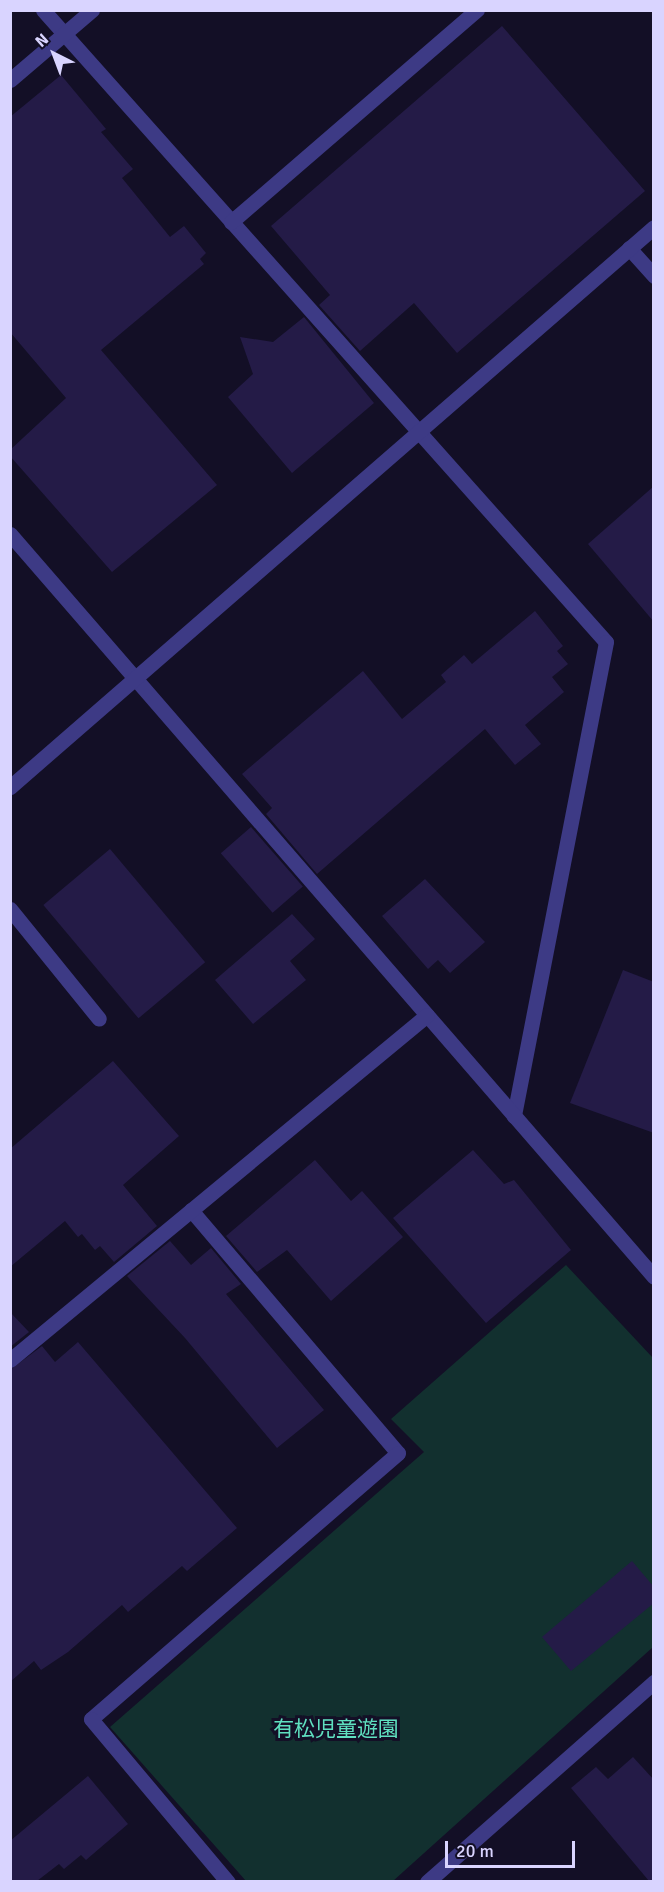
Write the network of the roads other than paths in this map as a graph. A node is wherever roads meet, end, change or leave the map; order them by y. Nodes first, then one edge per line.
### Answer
1 (43, 10) edge
2 (92, 10) edge
3 (477, 10) edge
4 (64, 36) junction
5 (10, 80) edge
6 (231, 222) junction
7 (654, 227) edge
8 (629, 248) junction
9 (654, 276) edge
10 (419, 430) junction
11 (10, 534) edge
12 (136, 680) junction
13 (10, 787) edge
14 (10, 909) edge
15 (427, 1016) junction
16 (99, 1019) dead end
17 (514, 1116) junction
18 (191, 1210) junction
19 (654, 1277) edge
20 (10, 1360) edge
21 (654, 1682) edge
22 (228, 1881) edge
23 (428, 1881) edge

1 - 4 street
2 - 4 street
3 - 6 street
4 - 5 street
4 - 6 street
6 - 10 street
7 - 8 street
8 - 9 street
8 - 10 street
10 - 12 street
10 - 17 street
11 - 12 street
12 - 13 street
12 - 15 street
14 - 16 street
15 - 17 street
15 - 18 street
17 - 19 street
18 - 20 street
18 - 22 street
21 - 23 street

